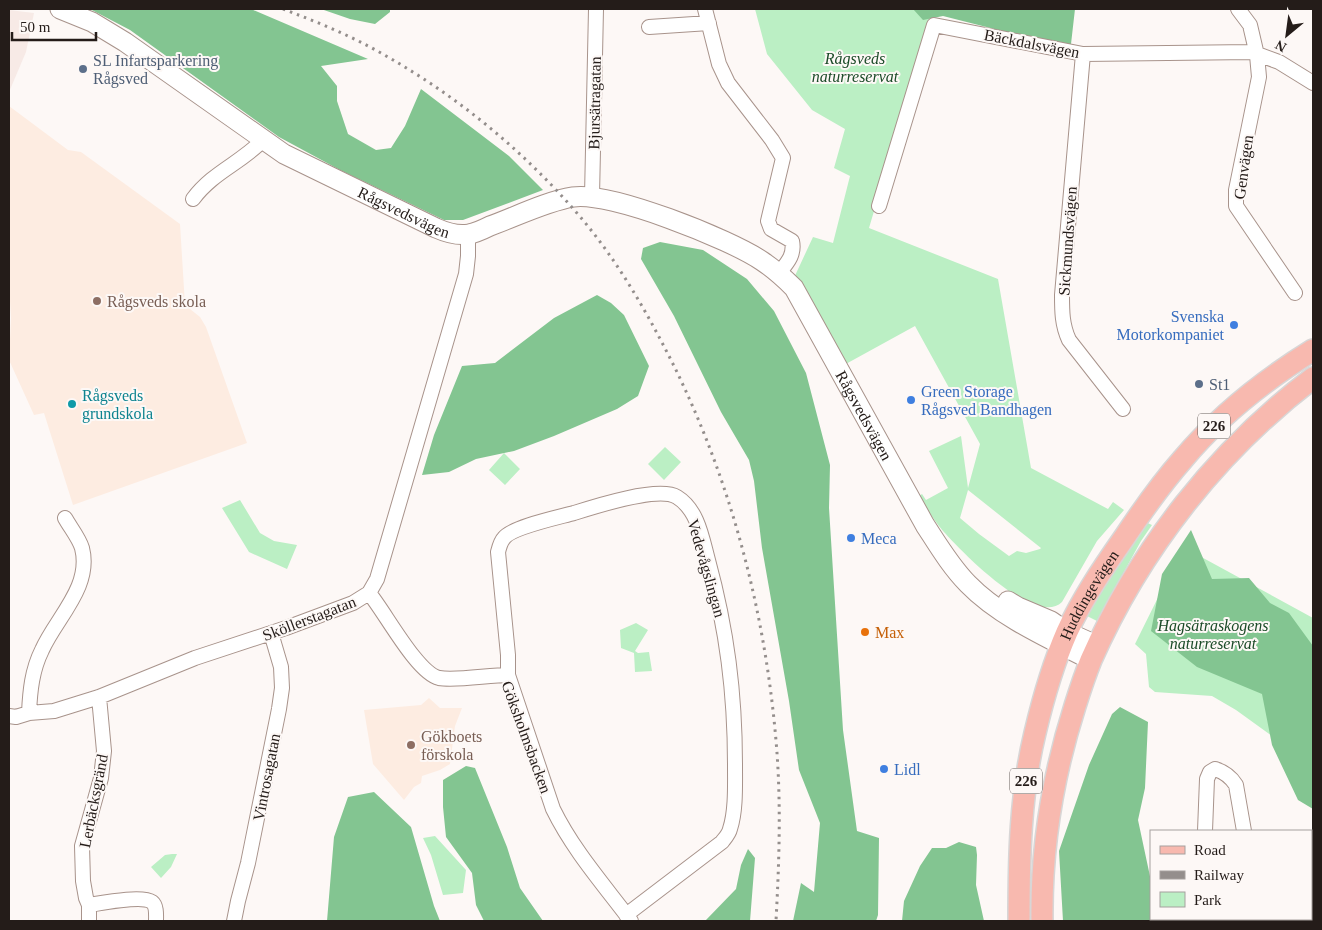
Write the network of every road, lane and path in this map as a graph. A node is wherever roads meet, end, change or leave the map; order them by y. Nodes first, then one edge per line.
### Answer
1 (60, 9) edge
2 (596, 9) edge
3 (705, 9) edge
4 (1238, 9) edge
5 (709, 23) junction
6 (649, 27) dead end
7 (1082, 54) junction
8 (1257, 55) junction
9 (1313, 83) edge
10 (263, 140) junction
11 (592, 196) junction
12 (193, 199) dead end
13 (879, 206) dead end
14 (468, 235) junction
15 (779, 273) junction
16 (1295, 293) dead end
17 (1313, 350) edge
18 (1313, 378) edge
19 (1123, 409) dead end
20 (65, 518) dead end
21 (369, 592) junction
22 (271, 633) junction
23 (1065, 638) junction
24 (1095, 653) junction
25 (508, 675) junction
26 (99, 697) junction
27 (29, 714) junction
28 (9, 716) edge
29 (1205, 830) edge
30 (1244, 830) edge
31 (89, 905) junction
32 (628, 918) edge
33 (89, 921) edge
34 (156, 921) edge
35 (234, 921) edge
36 (1019, 921) edge
37 (1042, 921) edge

1 - 10 street, Rågsvedsvägen
2 - 11 street, Bjursätragatan
3 - 5 street
4 - 8 street, Genvägen
5 - 6 street
5 - 15 street
7 - 8 street, Bäckdalsvägen
7 - 13 street, Bäckdalsvägen
7 - 19 street, Sickmundsvägen
8 - 9 street, Bäckdalsvägen
8 - 16 street, Genvägen
10 - 12 street
10 - 14 street, Rågsvedsvägen
11 - 14 street, Rågsvedsvägen
11 - 15 street, Rågsvedsvägen
14 - 21 street, Sköllerstagatan
15 - 23 street, Rågsvedsvägen
17 - 23 main road, Huddingevägen / 226
18 - 24 main road, Huddingevägen / 226
20 - 27 street
21 - 22 street, Sköllerstagatan
21 - 25 street, Göksholmsbacken
22 - 26 street, Sköllerstagatan
22 - 35 street, Vintrosagatan
23 - 24 street, Rågsvedsvägen
23 - 36 main road, Huddingevägen / 226
24 - 37 main road, Huddingevägen / 226
25 - 32 street, Göksholmsbacken
25 - 32 street, Vedevågslingan
26 - 27 street, Sköllerstagatan
26 - 31 street, Lerbäcksgränd
27 - 28 street, Sköllerstagatan
29 - 30 street
31 - 33 street, Lerbäcksgränd
31 - 34 street

